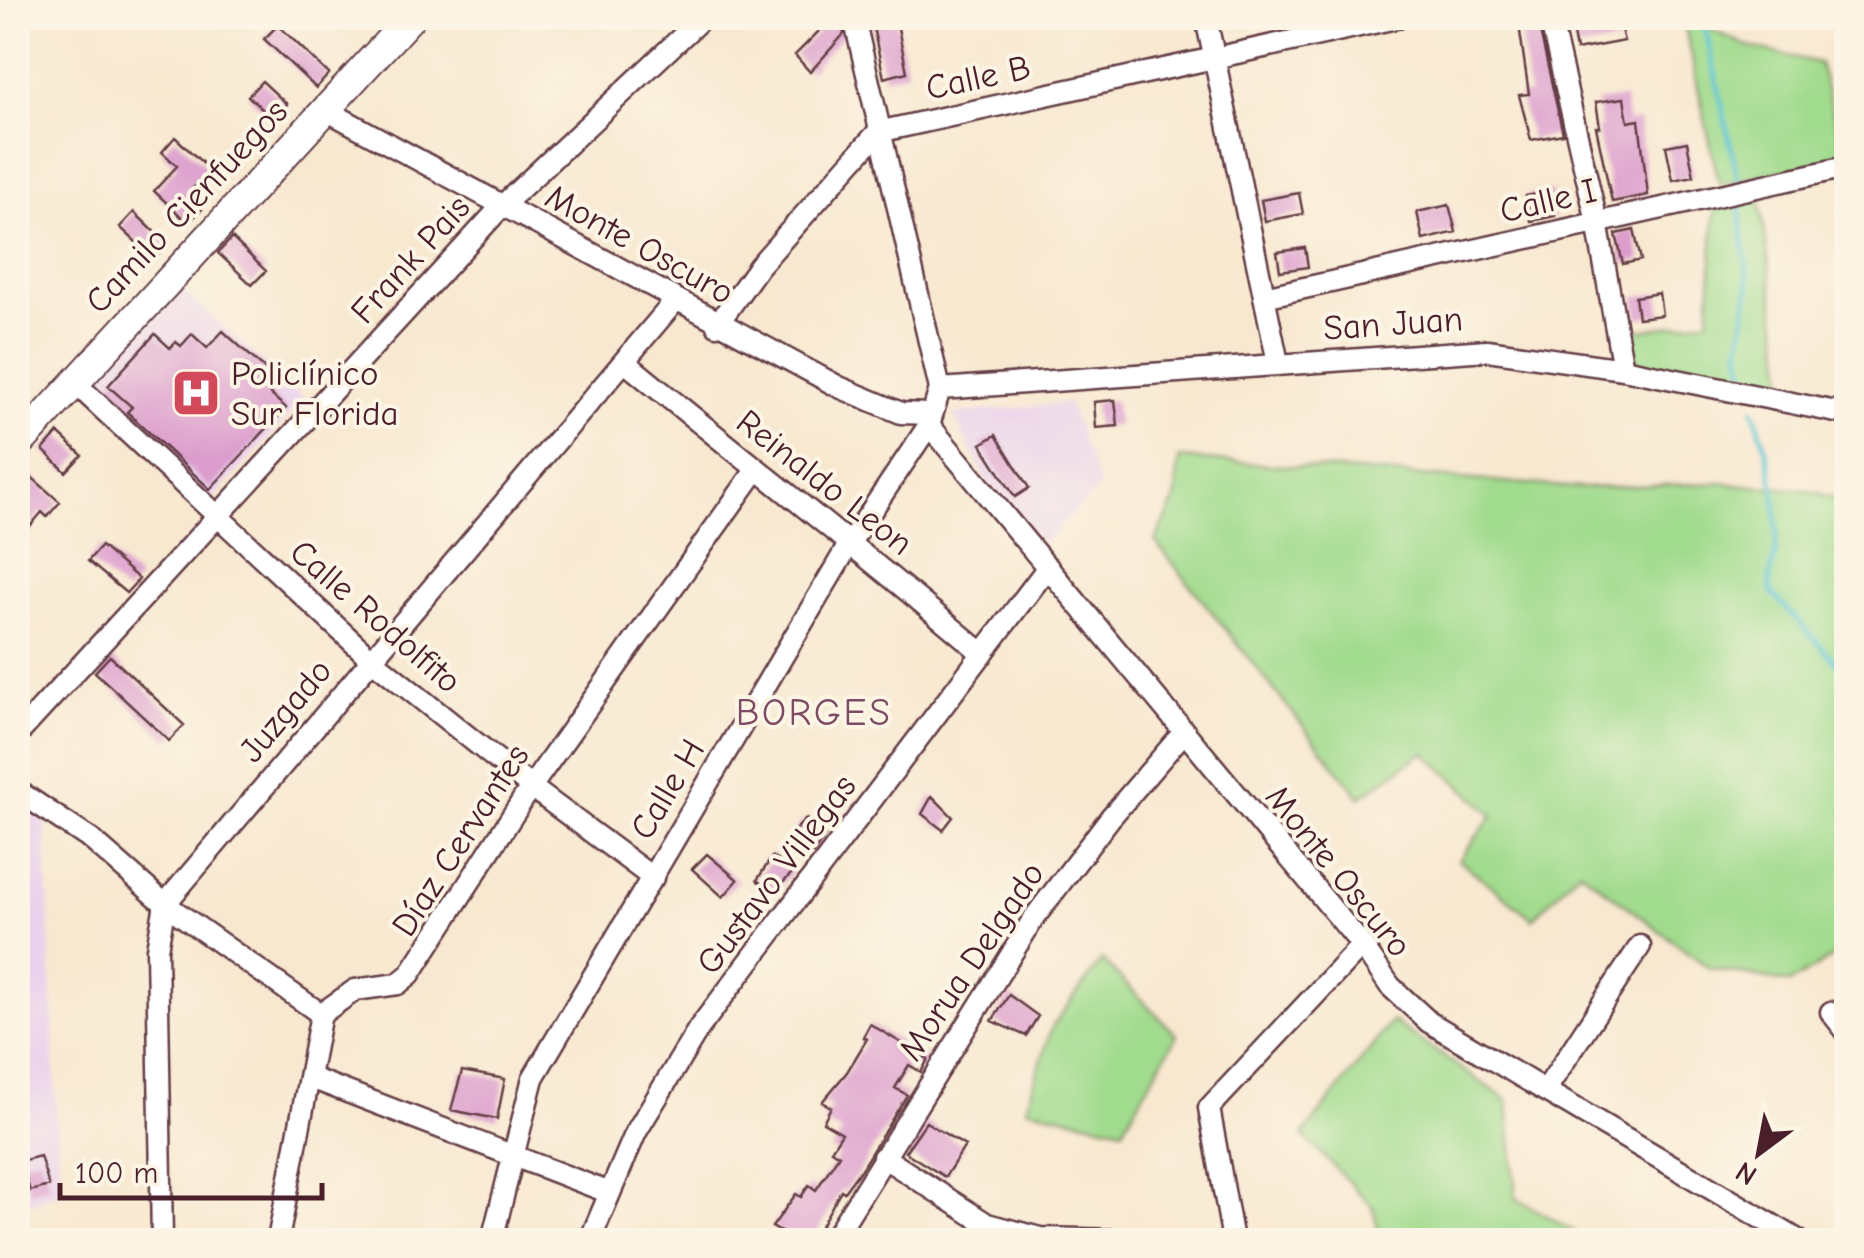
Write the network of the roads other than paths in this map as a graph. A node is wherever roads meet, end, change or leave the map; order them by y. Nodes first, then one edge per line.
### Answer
1 (410, 18) edge
2 (702, 18) edge
3 (854, 18) edge
4 (1206, 18) edge
5 (1396, 18) edge
6 (1550, 18) edge
7 (1215, 57) junction
8 (326, 110) junction
9 (878, 132) junction
10 (1846, 166) edge
11 (502, 206) junction
12 (1597, 222) junction
13 (1264, 297) junction
14 (675, 301) junction
15 (717, 325) junction
16 (624, 362) junction
17 (1278, 363) junction
18 (1623, 369) junction
19 (74, 383) junction
20 (940, 390) junction
21 (1846, 414) edge
22 (929, 420) junction
23 (18, 445) edge
24 (756, 470) junction
25 (217, 520) junction
26 (852, 541) junction
27 (1048, 568) junction
28 (983, 654) junction
29 (370, 658) junction
30 (1184, 732) junction
31 (18, 734) edge
32 (530, 787) junction
33 (18, 791) edge
34 (653, 878) junction
35 (165, 904) junction
36 (1362, 946) junction
37 (1640, 946) dead end
38 (1831, 1012) dead end
39 (322, 1014) junction
40 (1846, 1031) edge
41 (311, 1078) junction
42 (1545, 1091) junction
43 (884, 1156) junction
44 (510, 1158) junction
45 (610, 1193) junction
46 (162, 1240) edge
47 (278, 1240) edge
48 (492, 1240) edge
49 (590, 1240) edge
50 (833, 1240) edge
51 (1122, 1240) edge
52 (1231, 1240) edge
53 (1798, 1240) edge

1 - 8 street, Camilo Cienfuegos
2 - 11 street, Frank Pais
3 - 9 street
4 - 7 street
5 - 7 street, Calle B
6 - 12 street
7 - 9 street, Calle B
7 - 13 street
8 - 11 street, Monte Oscuro
8 - 19 street, Camilo Cienfuegos
9 - 15 street
9 - 20 street
10 - 12 street, Calle I
11 - 14 street, Monte Oscuro
11 - 25 street, Frank Pais
12 - 13 street, Calle I
12 - 18 street
13 - 17 street
14 - 15 street, Monte Oscuro
14 - 16 street, Juzgado
15 - 22 street, Monte Oscuro
16 - 24 street, Reinaldo Leon
16 - 29 street, Juzgado
17 - 18 street, San Juan
17 - 20 street, San Juan
18 - 21 street, San Juan
19 - 23 street, Camilo Cienfuegos
19 - 25 street, Calle Rodolfito
20 - 22 street, Calle H
22 - 26 street, Calle H
22 - 27 street, Monte Oscuro
24 - 26 street, Reinaldo Leon
24 - 32 street, Díaz Cervantes
25 - 29 street, Calle Rodolfito
25 - 31 street, Frank Pais
26 - 28 street, Reinaldo Leon
26 - 34 street, Calle H
27 - 28 street, Gustavo Villegas
27 - 30 street, Monte Oscuro
28 - 45 street, Gustavo Villegas
29 - 32 street, Calle Rodolfito
29 - 35 street, Juzgado
30 - 36 street, Monte Oscuro
30 - 43 street, Morua Delgado
32 - 34 street, Calle Rodolfito
32 - 39 street, Díaz Cervantes
33 - 35 street
34 - 44 street, Calle H
35 - 39 street
35 - 46 street
36 - 42 street, Monte Oscuro
36 - 52 street
37 - 42 street
38 - 40 street
39 - 41 street
41 - 44 street
41 - 47 street
42 - 53 street, Monte Oscuro
43 - 50 street, Morua Delgado
43 - 51 street
44 - 45 street
44 - 48 street, Calle H
45 - 49 street, Gustavo Villegas

